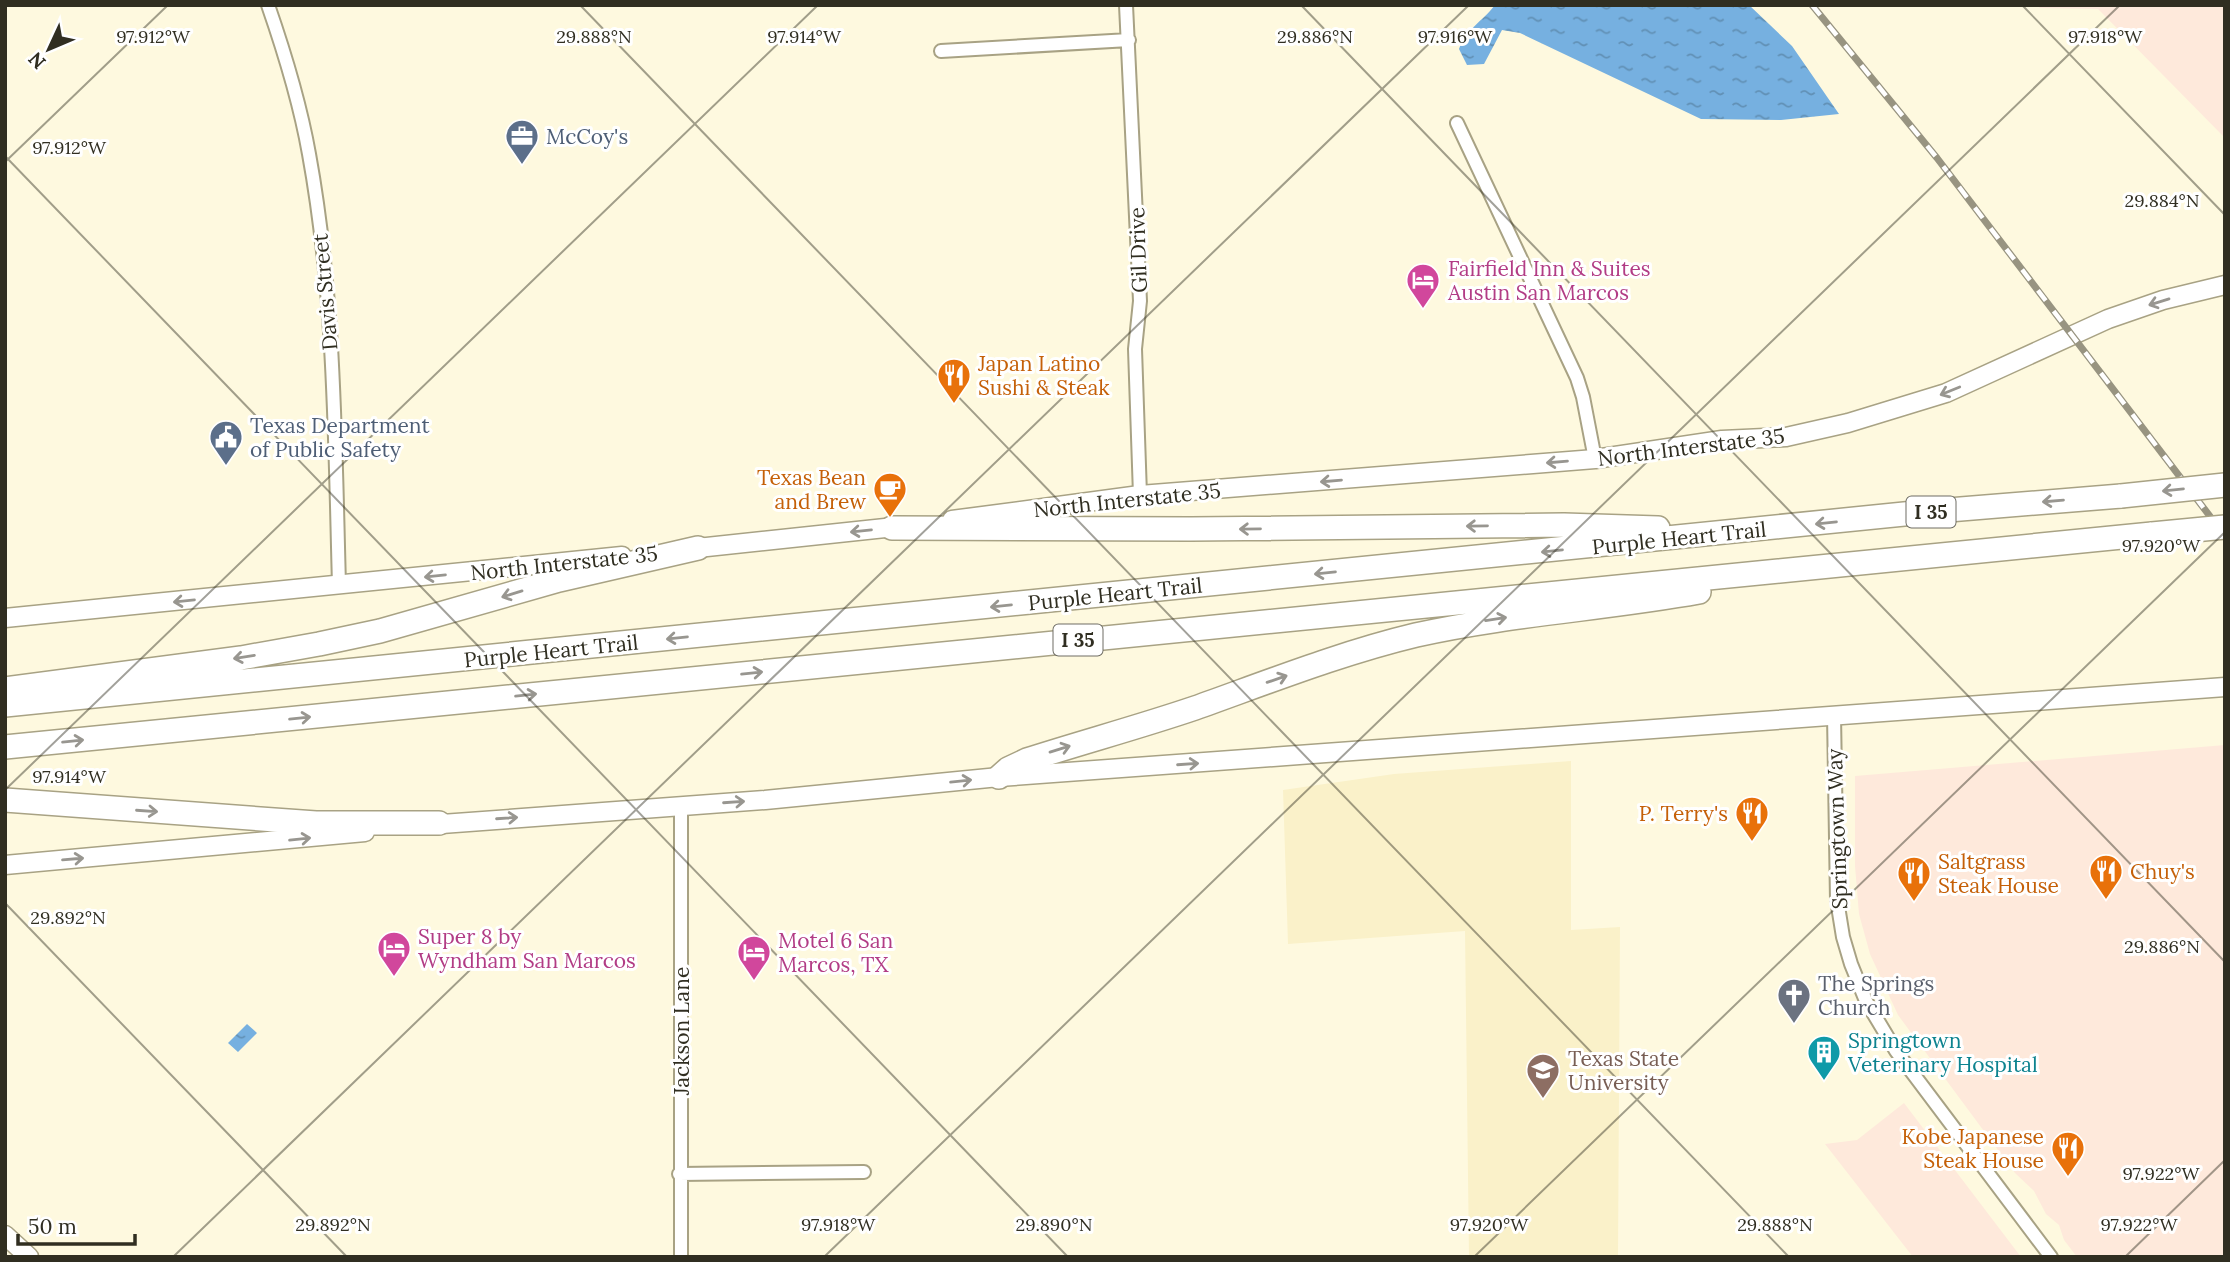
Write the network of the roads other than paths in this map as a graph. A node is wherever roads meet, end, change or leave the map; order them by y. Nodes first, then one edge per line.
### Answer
1 (268, 5) edge
2 (1126, 5) edge
3 (1129, 40) junction
4 (941, 51) dead end
5 (1457, 123) dead end
6 (2225, 285) edge
7 (1595, 459) junction
8 (2225, 485) edge
9 (1140, 495) junction
10 (2225, 527) edge
11 (892, 528) junction
12 (1741, 532) junction
13 (698, 548) junction
14 (1860, 562) junction
15 (339, 585) junction
16 (5, 618) edge
17 (2225, 687) edge
18 (5, 689) edge
19 (5, 705) edge
20 (1834, 715) junction
21 (5, 747) edge
22 (999, 777) junction
23 (5, 800) edge
24 (681, 805) junction
25 (439, 823) junction
26 (5, 865) edge
27 (864, 1172) dead end
28 (679, 1174) junction
29 (5, 1235) edge
30 (29, 1257) edge
31 (681, 1257) edge
32 (2051, 1257) edge

1 - 15 street, Davis Street
2 - 3 street, Gil Drive
3 - 4 street
3 - 9 street, Gil Drive
5 - 7 street
6 -> 7 main road, North Interstate 35
7 -> 9 main road, North Interstate 35
8 -> 12 highway, Purple Heart Trail / I 35, bridge
9 - 11 main road, North Interstate 35
10 - 14 highway, Purple Heart Trail / I 35, bridge
12 -> 11 highway
11 -> 13 main road, North Interstate 35
12 -> 19 highway, Purple Heart Trail / I 35
13 -> 15 main road, North Interstate 35
13 -> 18 highway
21 -> 14 highway, Purple Heart Trail / I 35
22 -> 14 highway
15 -> 16 main road, North Interstate 35
17 - 20 main road
22 -> 20 main road
20 - 32 street, Springtown Way
24 -> 22 main road
23 -> 25 highway
25 -> 24 main road
24 - 28 street, Jackson Lane
26 -> 25 main road
27 - 28 street
28 - 31 street, Jackson Lane
29 - 30 main road

